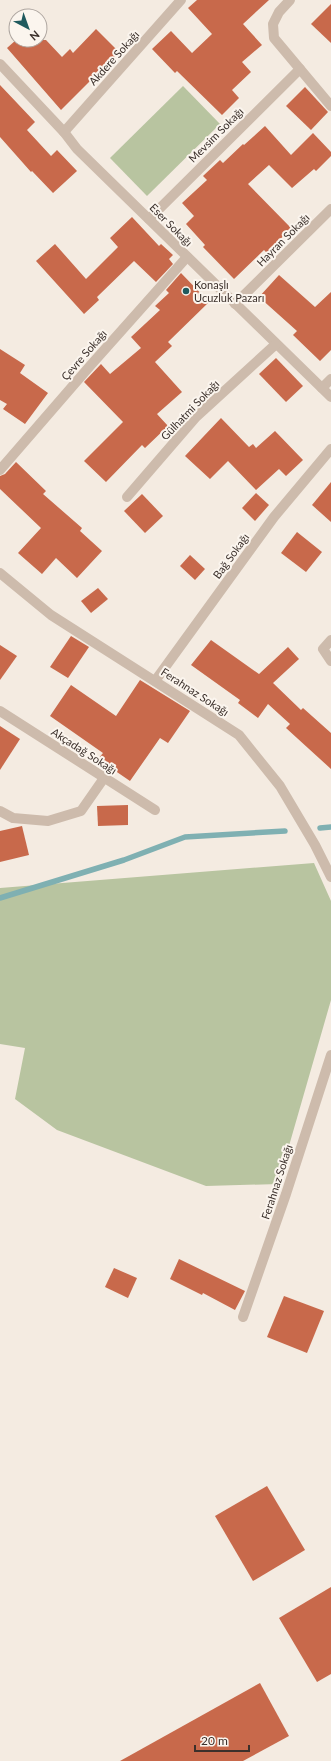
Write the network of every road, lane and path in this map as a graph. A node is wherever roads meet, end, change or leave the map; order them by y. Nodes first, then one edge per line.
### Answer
1 (181, 0) edge
2 (290, 0) edge
3 (0, 64) edge
4 (300, 69) junction
5 (331, 106) edge
6 (64, 132) junction
7 (331, 210) edge
8 (149, 219) junction
9 (187, 257) junction
10 (235, 304) junction
11 (276, 344) junction
12 (331, 379) edge
13 (322, 388) junction
14 (331, 397) edge
15 (331, 450) edge
16 (0, 470) edge
17 (127, 497) dead end
18 (0, 573) edge
19 (331, 640) edge
20 (331, 661) edge
21 (156, 681) junction
22 (0, 711) edge
23 (104, 778) junction
24 (155, 810) dead end
25 (0, 811) edge
26 (331, 877) edge
27 (331, 1055) edge
28 (243, 1317) dead end

1 - 6 street, Akdere Sokağı
2 - 4 street
3 - 6 street, Eser Sokağı
4 - 5 street
4 - 8 street, Mevsim Sokağı
6 - 8 street, Eser Sokağı
7 - 10 street, Hayran Sokağı
8 - 9 street, Eser Sokağı
9 - 10 street, Eser Sokağı
9 - 16 street, Çevre Sokağı
10 - 11 street, Eser Sokağı
11 - 13 street, Eser Sokağı
11 - 17 street, Gülhatmi Sokağı
12 - 13 street
13 - 14 street, Eser Sokağı
15 - 21 street, Bağ Sokağı
18 - 21 street, Ferahnaz Sokağı
19 - 20 street
21 - 26 street, Ferahnaz Sokağı
22 - 23 street, Akçadağ Sokağı
23 - 24 street, Akçadağ Sokağı
23 - 25 street
27 - 28 street, Ferahnaz Sokağı

